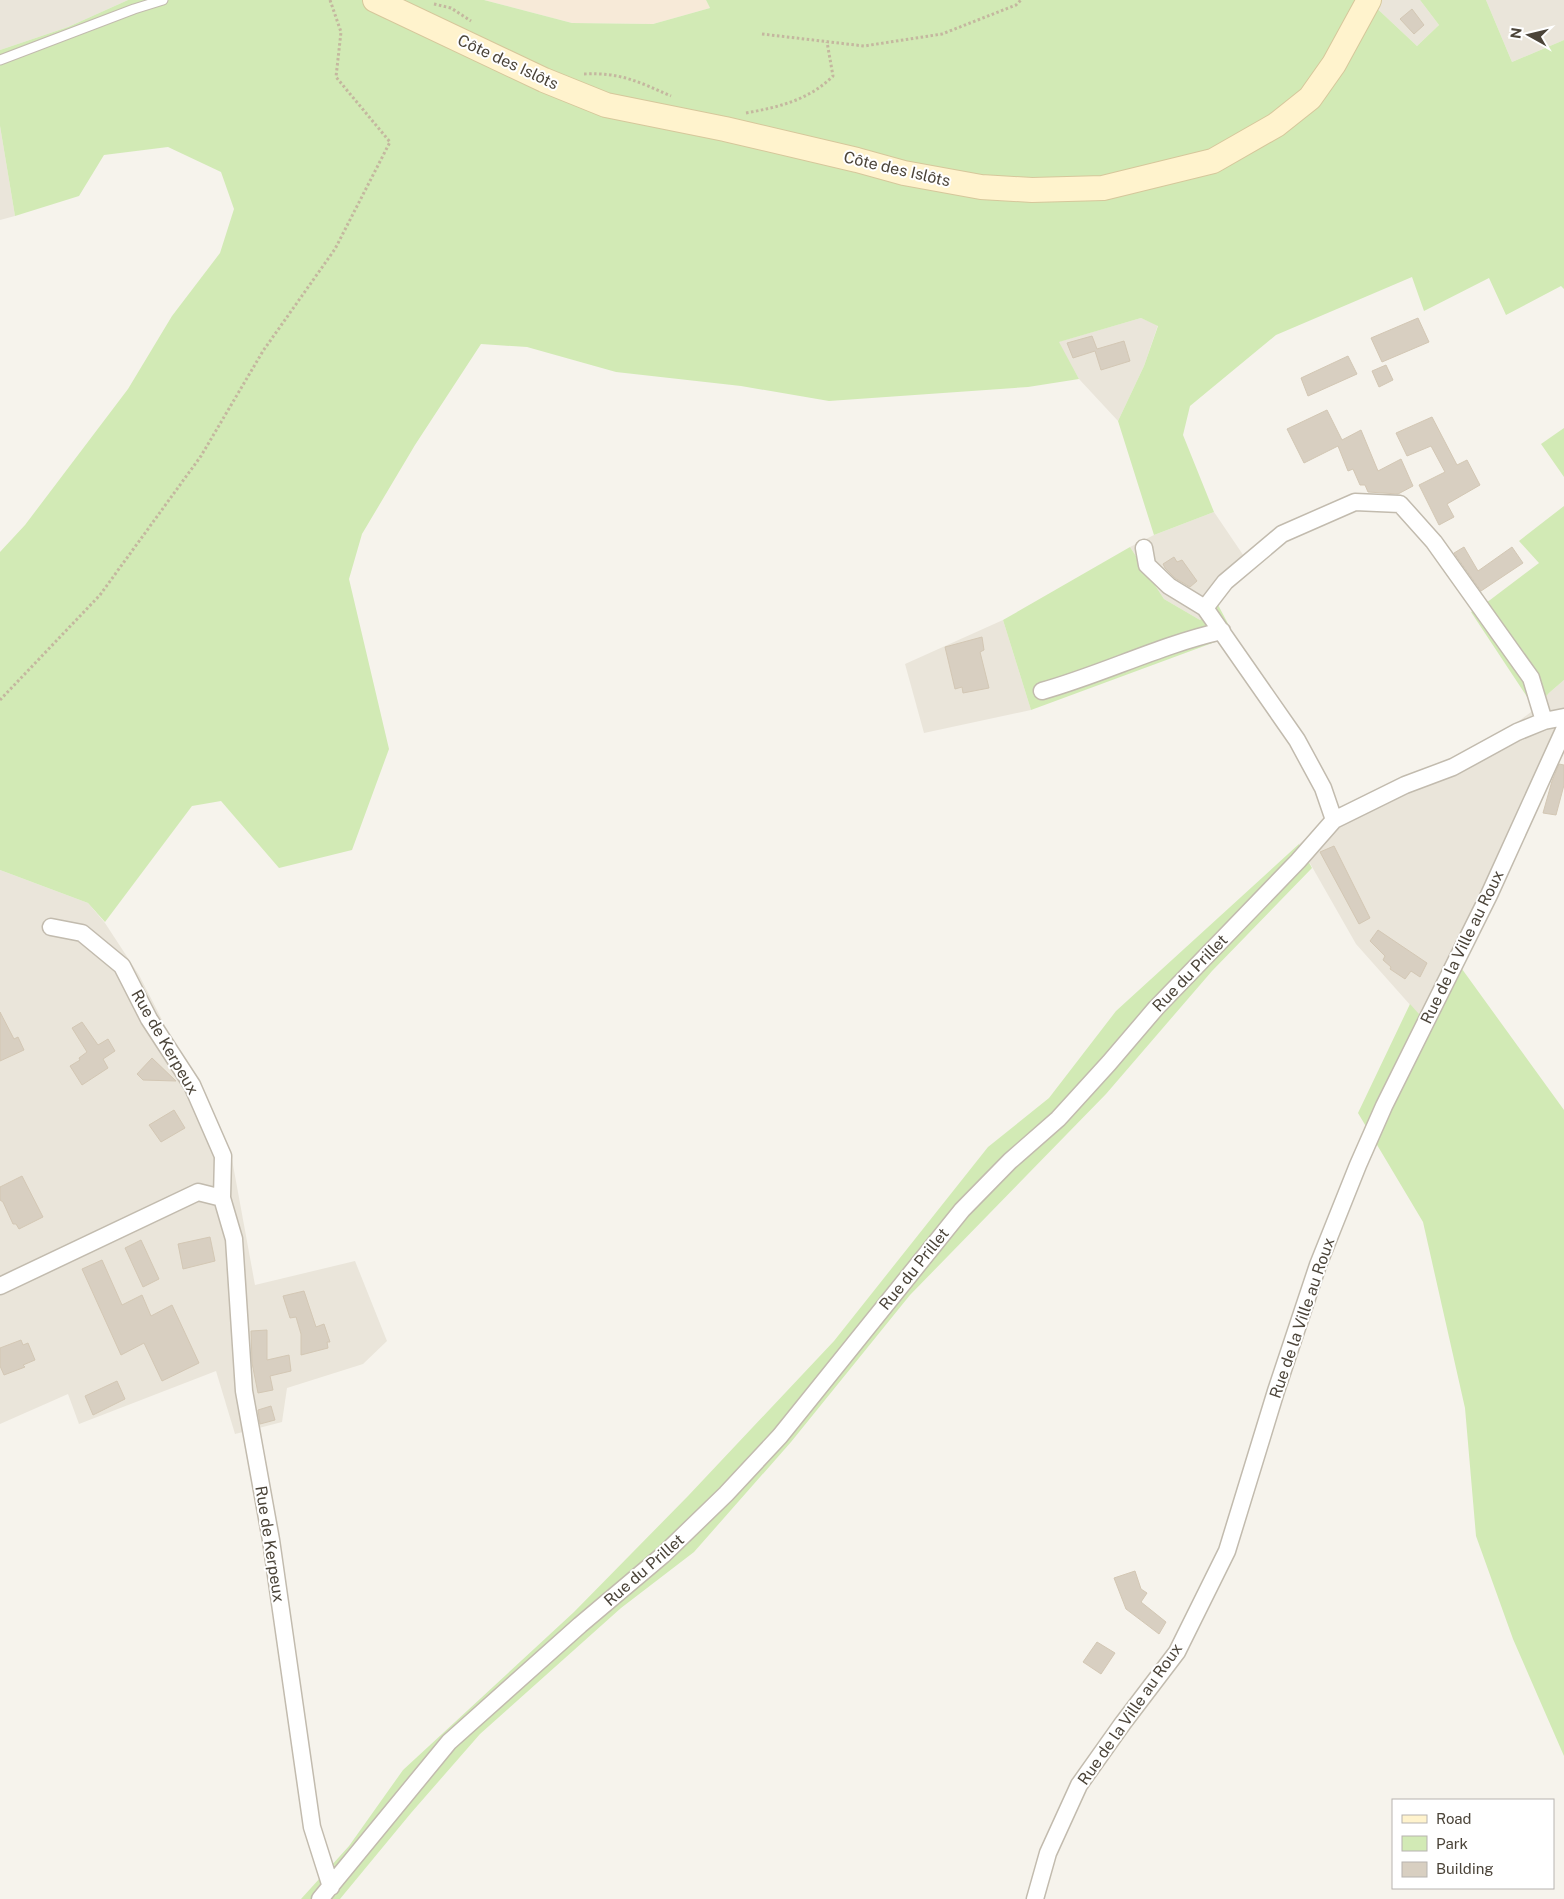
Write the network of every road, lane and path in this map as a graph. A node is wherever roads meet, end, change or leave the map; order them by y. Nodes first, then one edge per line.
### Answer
1 (163, 0) edge
2 (330, 0) edge
3 (375, 0) edge
4 (1021, 0) edge
5 (1369, 0) edge
6 (432, 4) dead end
7 (472, 22) dead end
8 (762, 34) dead end
9 (828, 42) junction
10 (0, 60) edge
11 (578, 74) dead end
12 (674, 98) dead end
13 (738, 113) dead end
14 (1144, 548) dead end
15 (1205, 608) junction
16 (1222, 631) junction
17 (1042, 691) dead end
18 (0, 700) edge
19 (1564, 717) edge
20 (1544, 721) junction
21 (1564, 730) edge
22 (1334, 820) junction
23 (51, 927) dead end
24 (222, 1198) junction
25 (0, 1286) edge
26 (325, 1893) edge
27 (1035, 1899) edge

1 - 10 lane
2 - 18 path
3 - 5 street, Côte des Islôts
4 - 9 path
6 - 7 path
8 - 9 path
9 - 13 path
11 - 12 path
14 - 15 street
15 - 16 street
15 - 20 street
16 - 17 street
16 - 22 street
19 - 20 street, Rue du Prillet
20 - 22 street, Rue du Prillet
21 - 27 street, Rue de la Ville au Roux
22 - 26 street, Rue du Prillet
23 - 24 street, Rue de Kerpeux
24 - 25 street
24 - 26 street, Rue de Kerpeux

